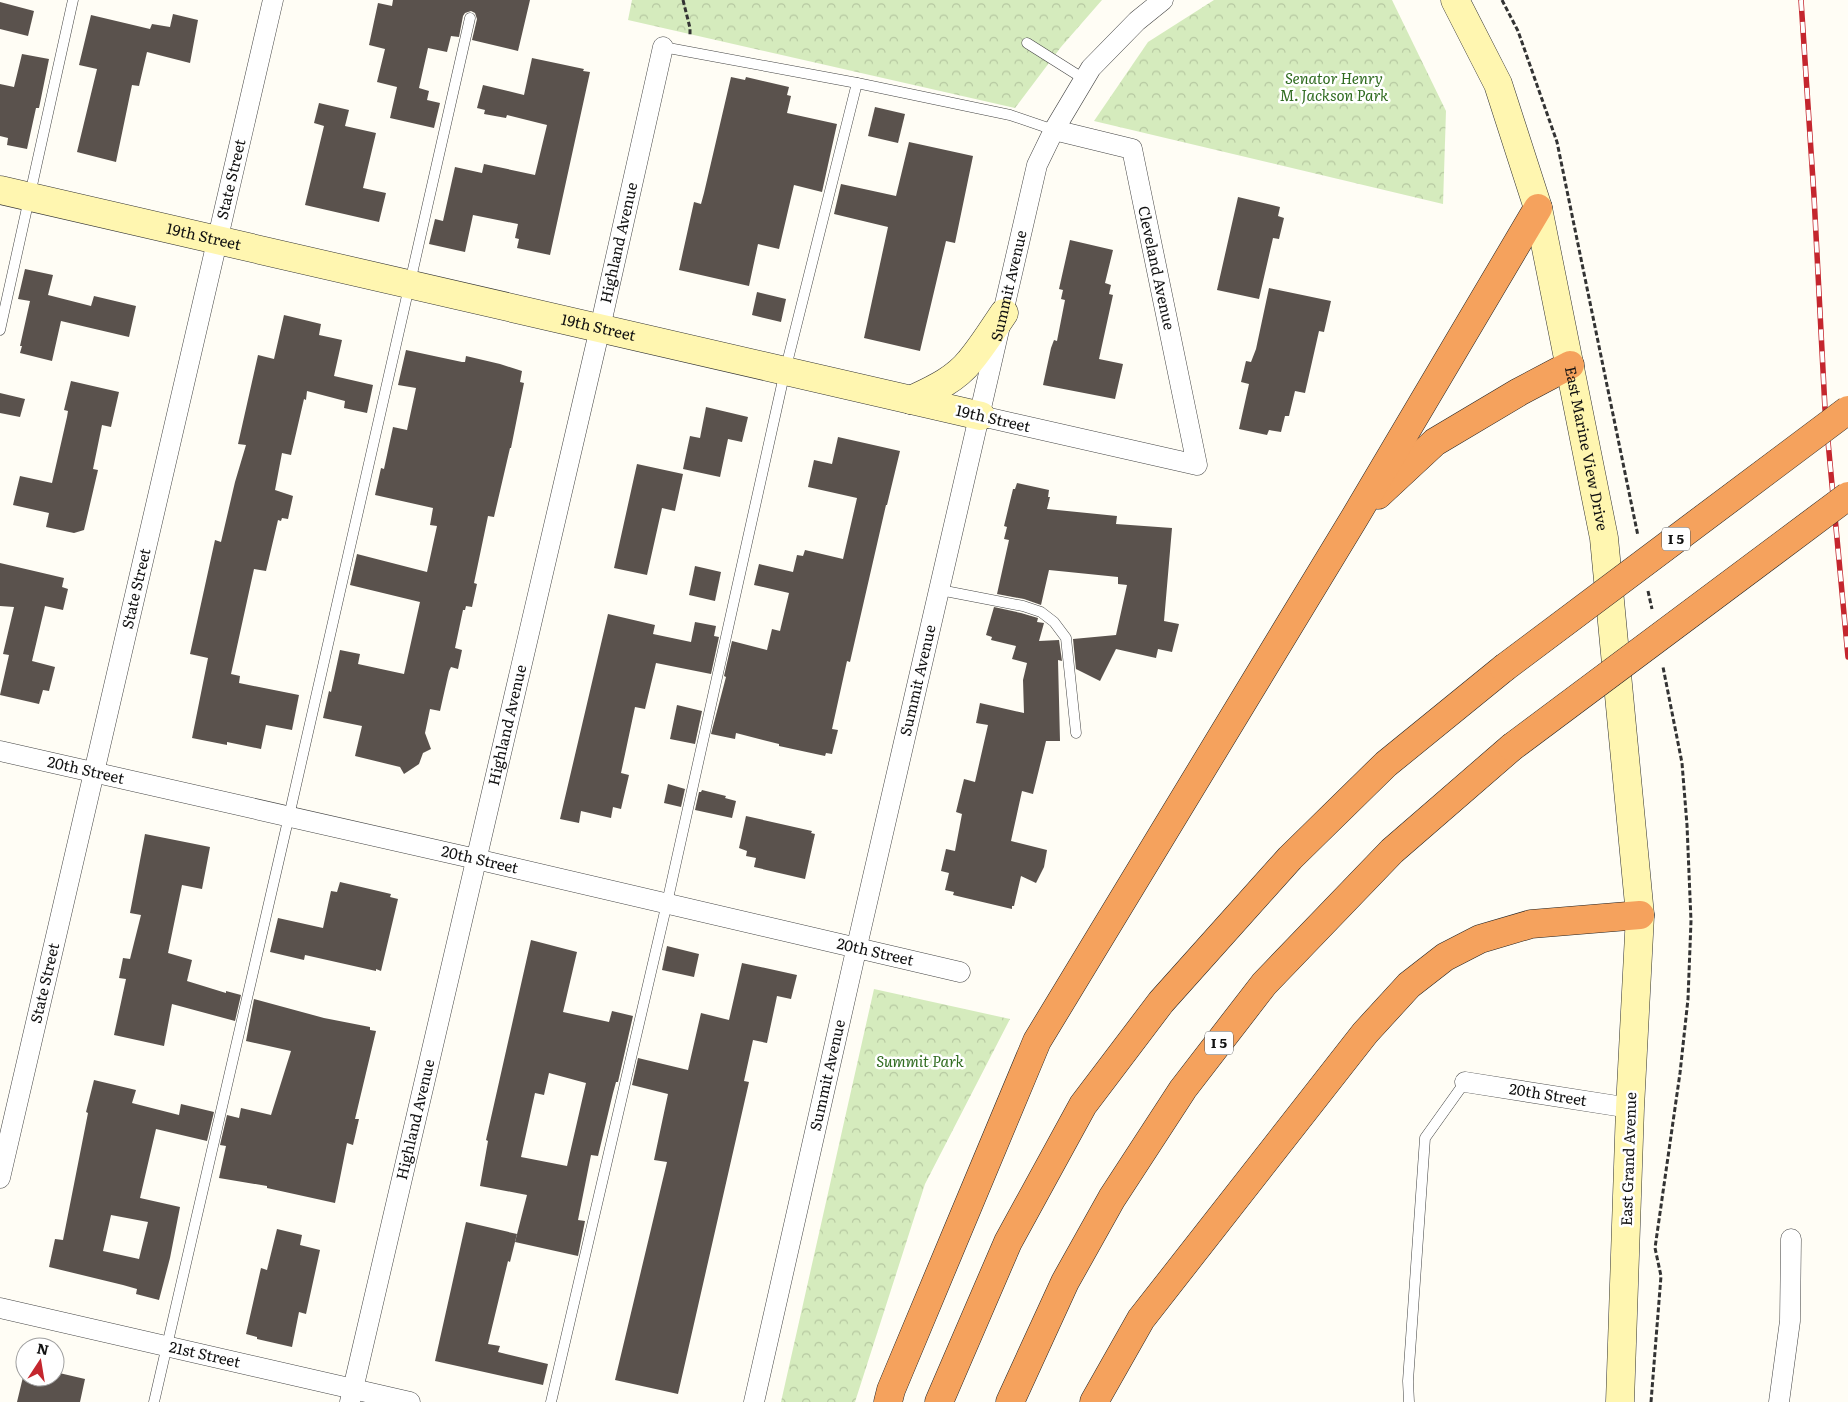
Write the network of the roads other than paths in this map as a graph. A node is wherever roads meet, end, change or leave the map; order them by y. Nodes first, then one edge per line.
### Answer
1 (73, 0) edge
2 (273, 0) edge
3 (1163, 0) edge
4 (1455, 0) edge
5 (470, 18) dead end
6 (1027, 43) dead end
7 (663, 47) joint
8 (1084, 80) junction
9 (857, 82) junction
10 (1054, 130) junction
11 (0, 190) edge
12 (31, 197) junction
13 (1538, 208) junction
14 (218, 240) junction
15 (410, 284) junction
16 (1004, 313) junction
17 (600, 328) junction
18 (0, 330) edge
19 (1570, 365) junction
20 (785, 371) junction
21 (911, 400) junction
22 (1848, 410) edge
23 (980, 416) junction
24 (1197, 466) joint
25 (1848, 496) edge
26 (1355, 517) junction
27 (940, 590) junction
28 (1076, 733) dead end
29 (0, 751) edge
30 (94, 772) junction
31 (289, 816) junction
32 (476, 859) junction
33 (667, 902) junction
34 (1640, 915) junction
35 (857, 946) junction
36 (960, 972) dead end
37 (1465, 1082) joint
38 (1630, 1108) junction
39 (0, 1178) edge
40 (1791, 1239) dead end
41 (0, 1308) edge
42 (167, 1346) junction
43 (351, 1396) edge
44 (154, 1402) edge
45 (410, 1402) edge
46 (551, 1402) edge
47 (754, 1402) edge
48 (888, 1402) edge
49 (939, 1402) edge
50 (1010, 1402) edge
51 (1094, 1402) edge
52 (1409, 1402) edge
53 (1620, 1402) edge
54 (1779, 1402) edge

1 - 12 lane
2 - 14 street, State Street
3 - 8 street, Summit Avenue
4 - 13 main road, East Marine View Drive
5 - 15 lane
6 - 8 lane
7 - 9 lane
7 - 17 street, Highland Avenue
8 - 10 street, Summit Avenue
9 - 10 lane
9 - 20 lane
10 - 16 street, Summit Avenue
10 - 24 street, Cleveland Avenue
11 - 12 main road, 19th Street
12 - 14 main road, 19th Street
12 - 18 lane
13 - 19 main road, East Marine View Drive
13 - 26 highway
14 - 15 main road, 19th Street
14 - 30 street, State Street
15 - 17 main road, 19th Street
15 - 31 lane
16 - 21 main road
16 - 23 street, Summit Avenue
17 - 20 main road, 19th Street
17 - 32 street, Highland Avenue
19 - 26 highway
19 - 34 main road, East Marine View Drive
20 - 21 main road, 19th Street
20 - 33 lane
21 - 23 main road, 19th Street
22 - 49 highway, I 5, bridge
23 - 24 street, 19th Street
23 - 27 street, Summit Avenue
25 - 50 highway, I 5, bridge
26 - 48 highway
27 - 28 lane
27 - 35 street, Summit Avenue
29 - 30 street, 20th Street
30 - 31 street, 20th Street
30 - 39 street, State Street
31 - 32 street, 20th Street
31 - 42 lane
32 - 33 street, 20th Street
32 - 43 street, Highland Avenue
33 - 35 street, 20th Street
33 - 46 lane
34 - 38 main road, East Grand Avenue
34 - 51 highway
35 - 36 street, 20th Street
35 - 47 street, Summit Avenue
37 - 38 street, 20th Street
37 - 52 lane
38 - 53 main road, East Grand Avenue
40 - 54 street
41 - 42 street, 21st Street
42 - 43 street, 21st Street
42 - 44 lane
43 - 45 street, 21st Street

